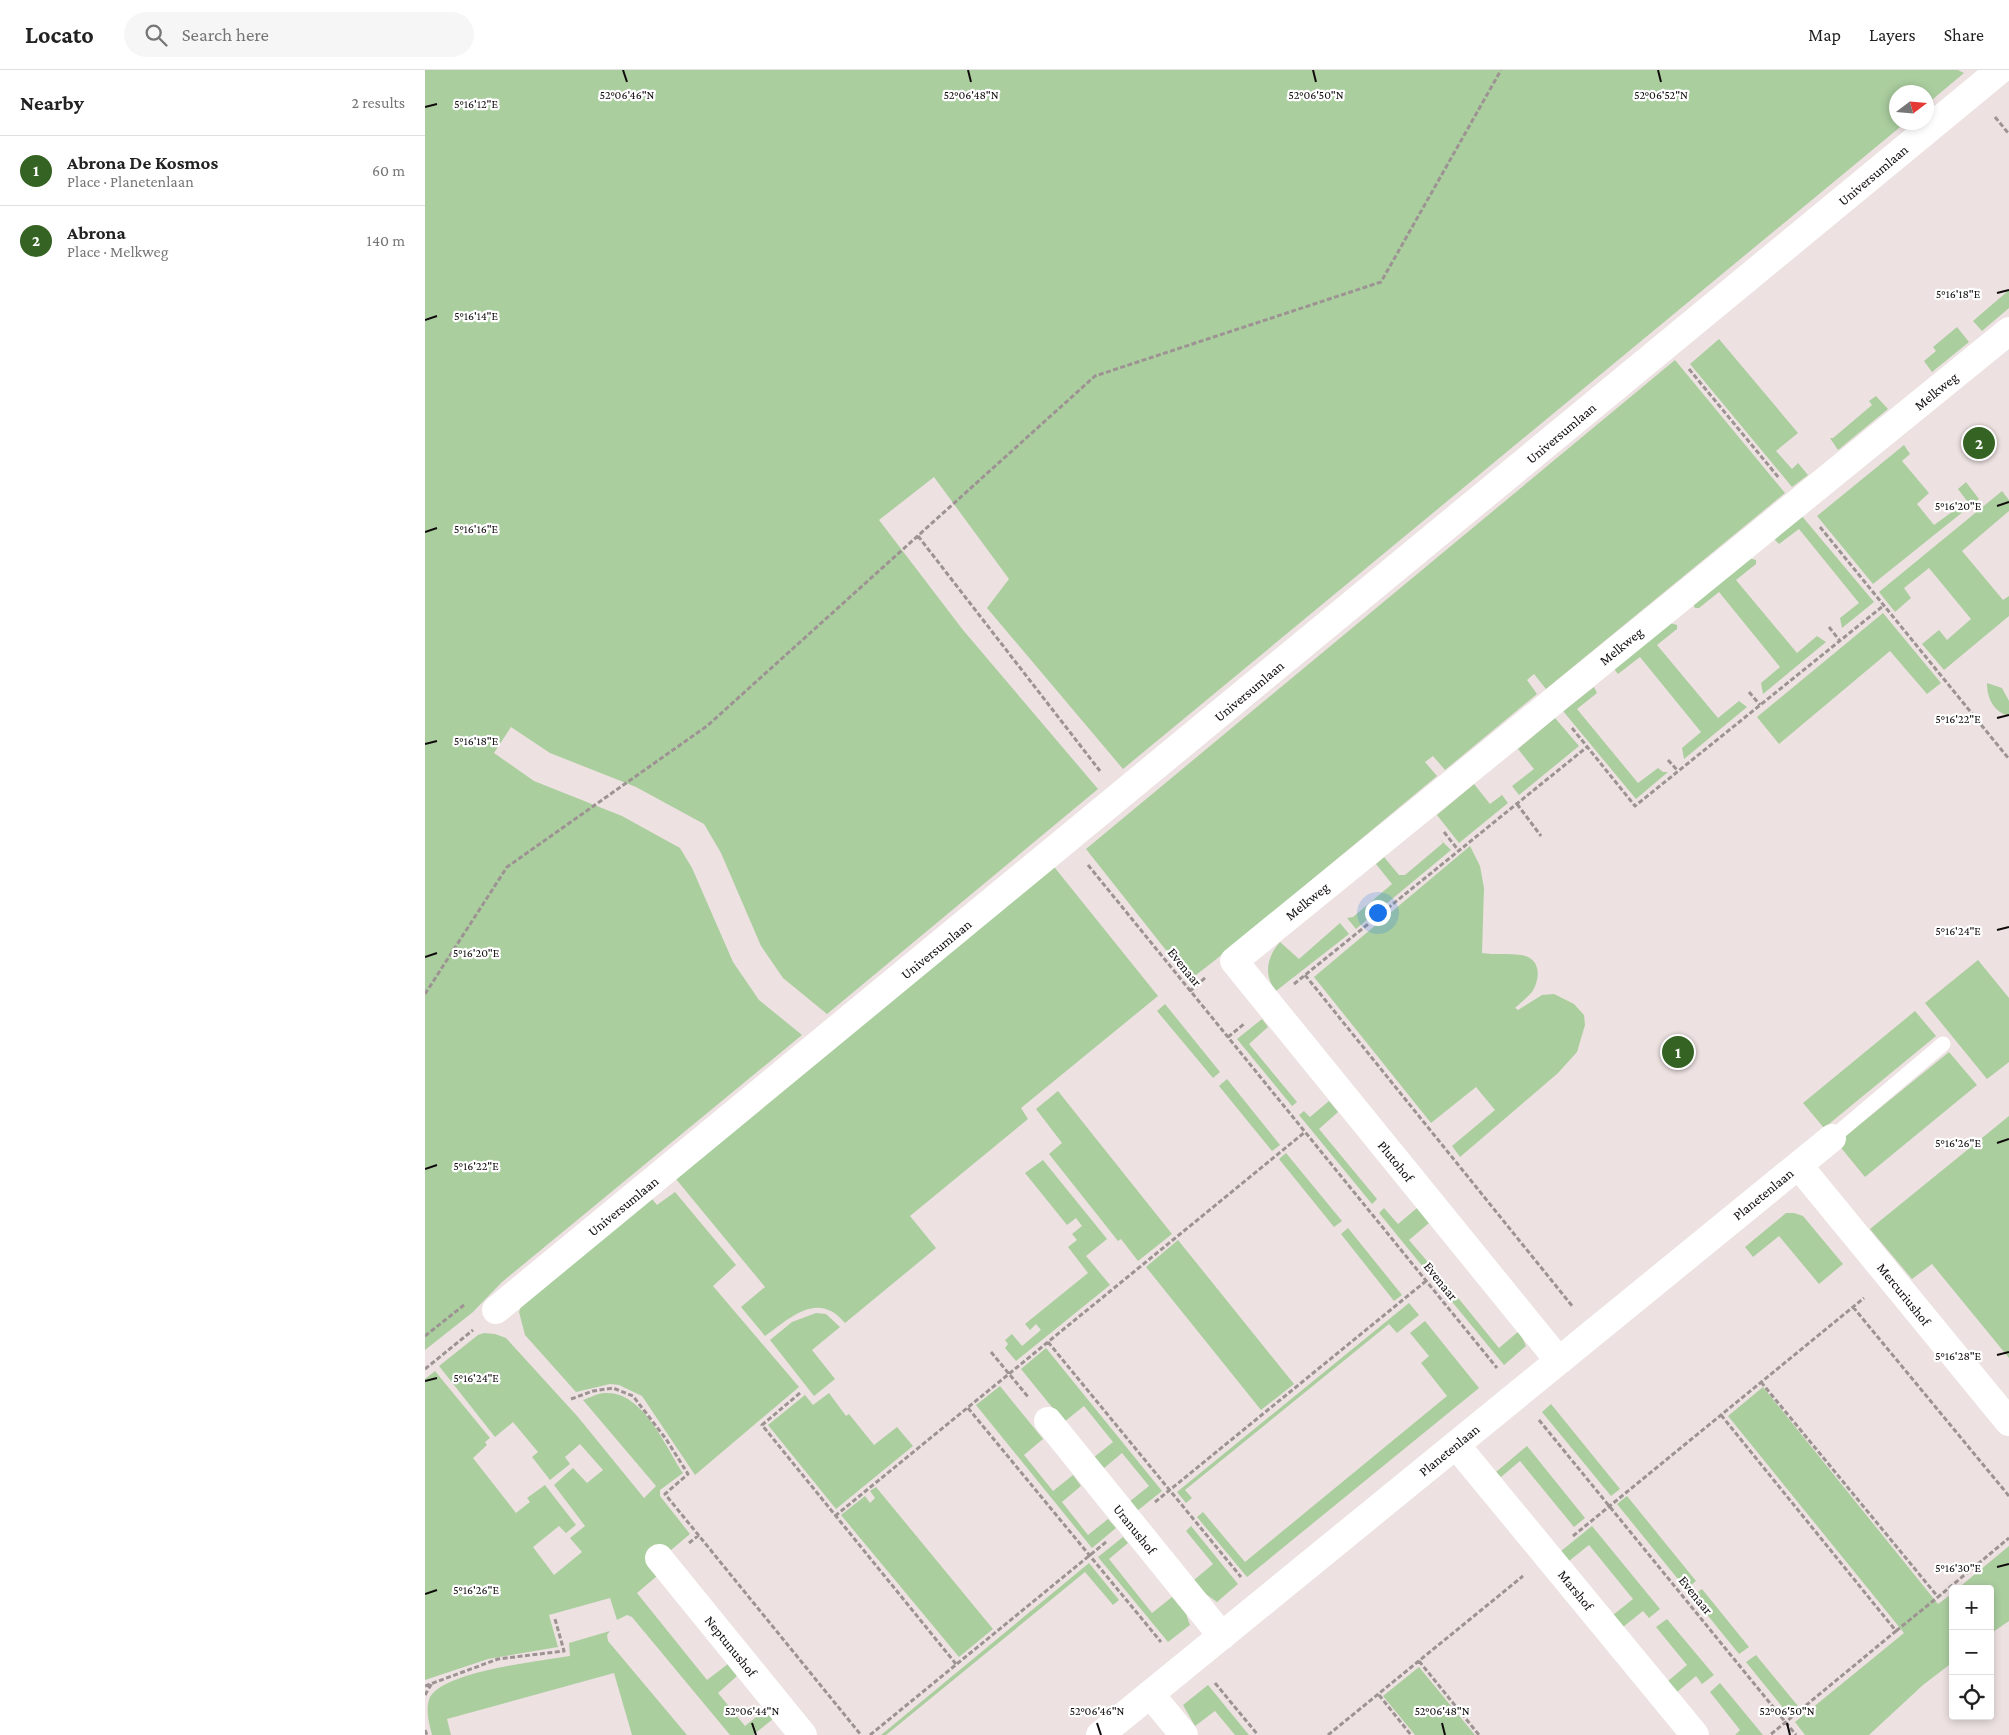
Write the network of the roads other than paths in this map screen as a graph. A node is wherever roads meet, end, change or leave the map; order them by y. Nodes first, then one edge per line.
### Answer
1 (2000, 70) edge
2 (2009, 331) edge
3 (1234, 961) joint
4 (1943, 1044) dead end
5 (1832, 1138) joint
6 (1799, 1166) junction
7 (496, 1310) road end
8 (1559, 1362) junction
9 (1048, 1422) road end
10 (2009, 1422) edge
11 (1456, 1445) junction
12 (659, 1558) dead end
13 (1222, 1636) junction
14 (1150, 1694) junction
15 (803, 1735) edge
16 (1100, 1735) edge
17 (1184, 1735) edge
18 (1695, 1735) edge

1 - 7 street, Universumlaan
2 - 3 street, Melkweg
3 - 8 street, Plutohof
4 - 5 lane
5 - 6 street, Planetenlaan
6 - 8 street, Planetenlaan
6 - 10 street, Mercuriushof
8 - 11 street, Planetenlaan
9 - 13 street, Uranushof
11 - 13 street, Planetenlaan
11 - 18 street, Marshof
12 - 15 street, Neptunushof
13 - 14 street, Planetenlaan
14 - 16 street, Planetenlaan
14 - 17 street

